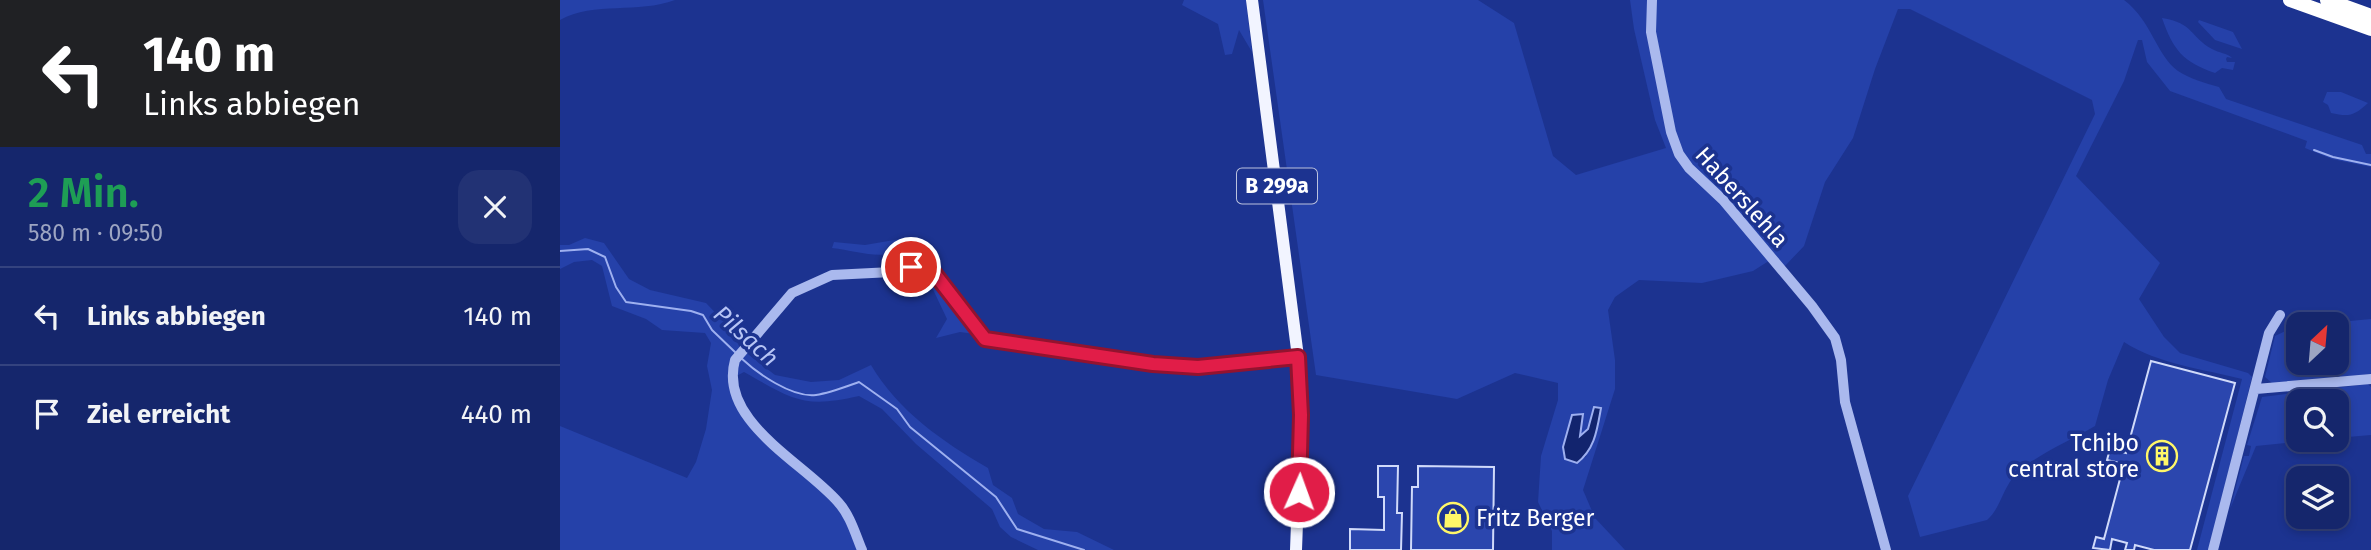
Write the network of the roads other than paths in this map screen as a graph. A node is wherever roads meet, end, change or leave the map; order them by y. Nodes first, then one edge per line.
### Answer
1 (1252, 0) edge
2 (1652, 0) edge
3 (2290, 0) edge
4 (2327, 0) edge
5 (2371, 16) edge
6 (2371, 29) edge
7 (2280, 315) dead end
8 (1298, 357) junction
9 (2371, 379) edge
10 (2256, 390) junction
11 (862, 550) edge
12 (1296, 550) edge
13 (1886, 550) edge
14 (2213, 550) edge

1 - 8 main road, B 299a
2 - 13 street, Haberslehla
3 - 6 highway
4 - 5 highway
7 - 10 street
8 - 11 street
8 - 12 main road, B 299a
9 - 10 street
10 - 14 street

